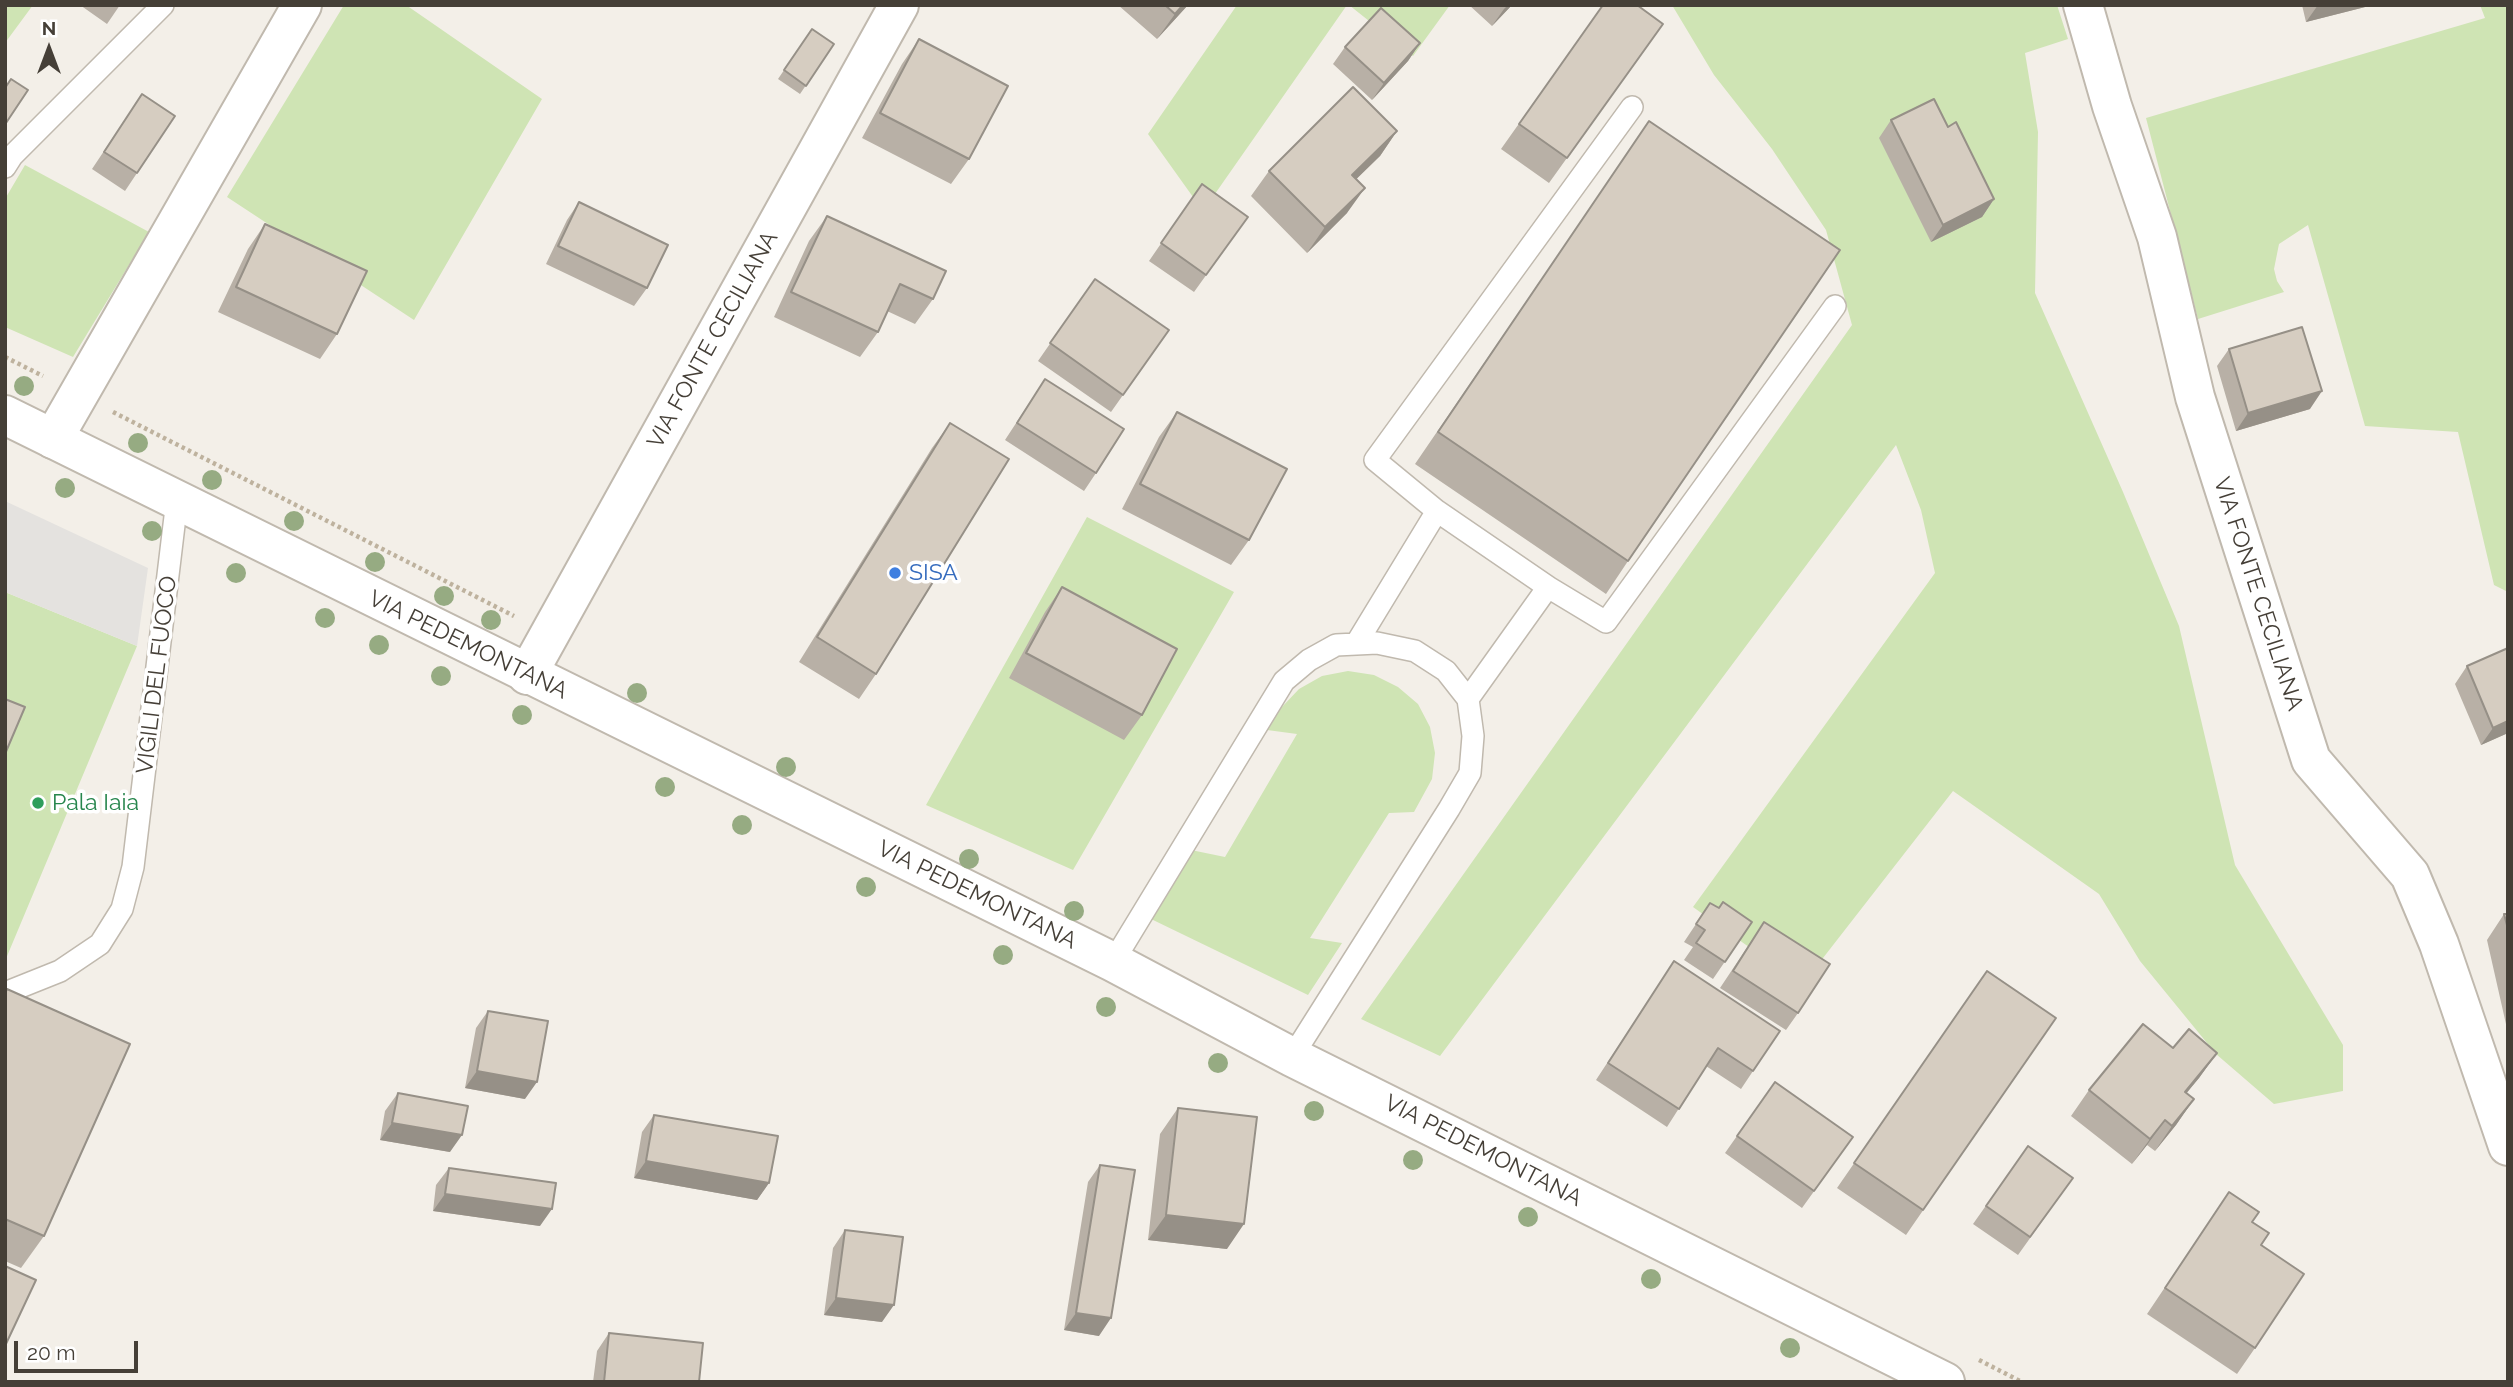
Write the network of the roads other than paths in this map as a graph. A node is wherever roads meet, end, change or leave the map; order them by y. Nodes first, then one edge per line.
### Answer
1 (163, 5) edge
2 (302, 5) edge
3 (899, 5) edge
4 (2083, 5) edge
5 (1632, 107) dead end
6 (5, 167) edge
7 (1835, 306) dead end
8 (5, 415) edge
9 (53, 439) junction
10 (177, 500) junction
11 (1437, 511) junction
12 (1548, 587) junction
13 (1356, 644) junction
14 (527, 675) junction
15 (1468, 699) junction
16 (1113, 962) junction
17 (5, 993) edge
18 (1292, 1056) junction
19 (2508, 1146) edge
20 (1945, 1382) edge

1 - 6 lane
2 - 9 street
3 - 14 street, VIA FONTE CECILIANA
4 - 19 street, VIA FONTE CECILIANA
5 - 11 lane
7 - 12 lane
8 - 9 street, VIA PEDEMONTANA
9 - 10 street, VIA PEDEMONTANA
10 - 14 street, VIA PEDEMONTANA
10 - 17 lane, VIGILI DEL FUOCO
11 - 12 lane
11 - 13 lane
12 - 15 lane
13 - 15 lane
13 - 16 lane
14 - 16 street, VIA PEDEMONTANA
15 - 18 lane
16 - 18 street, VIA PEDEMONTANA
18 - 20 street, VIA PEDEMONTANA

